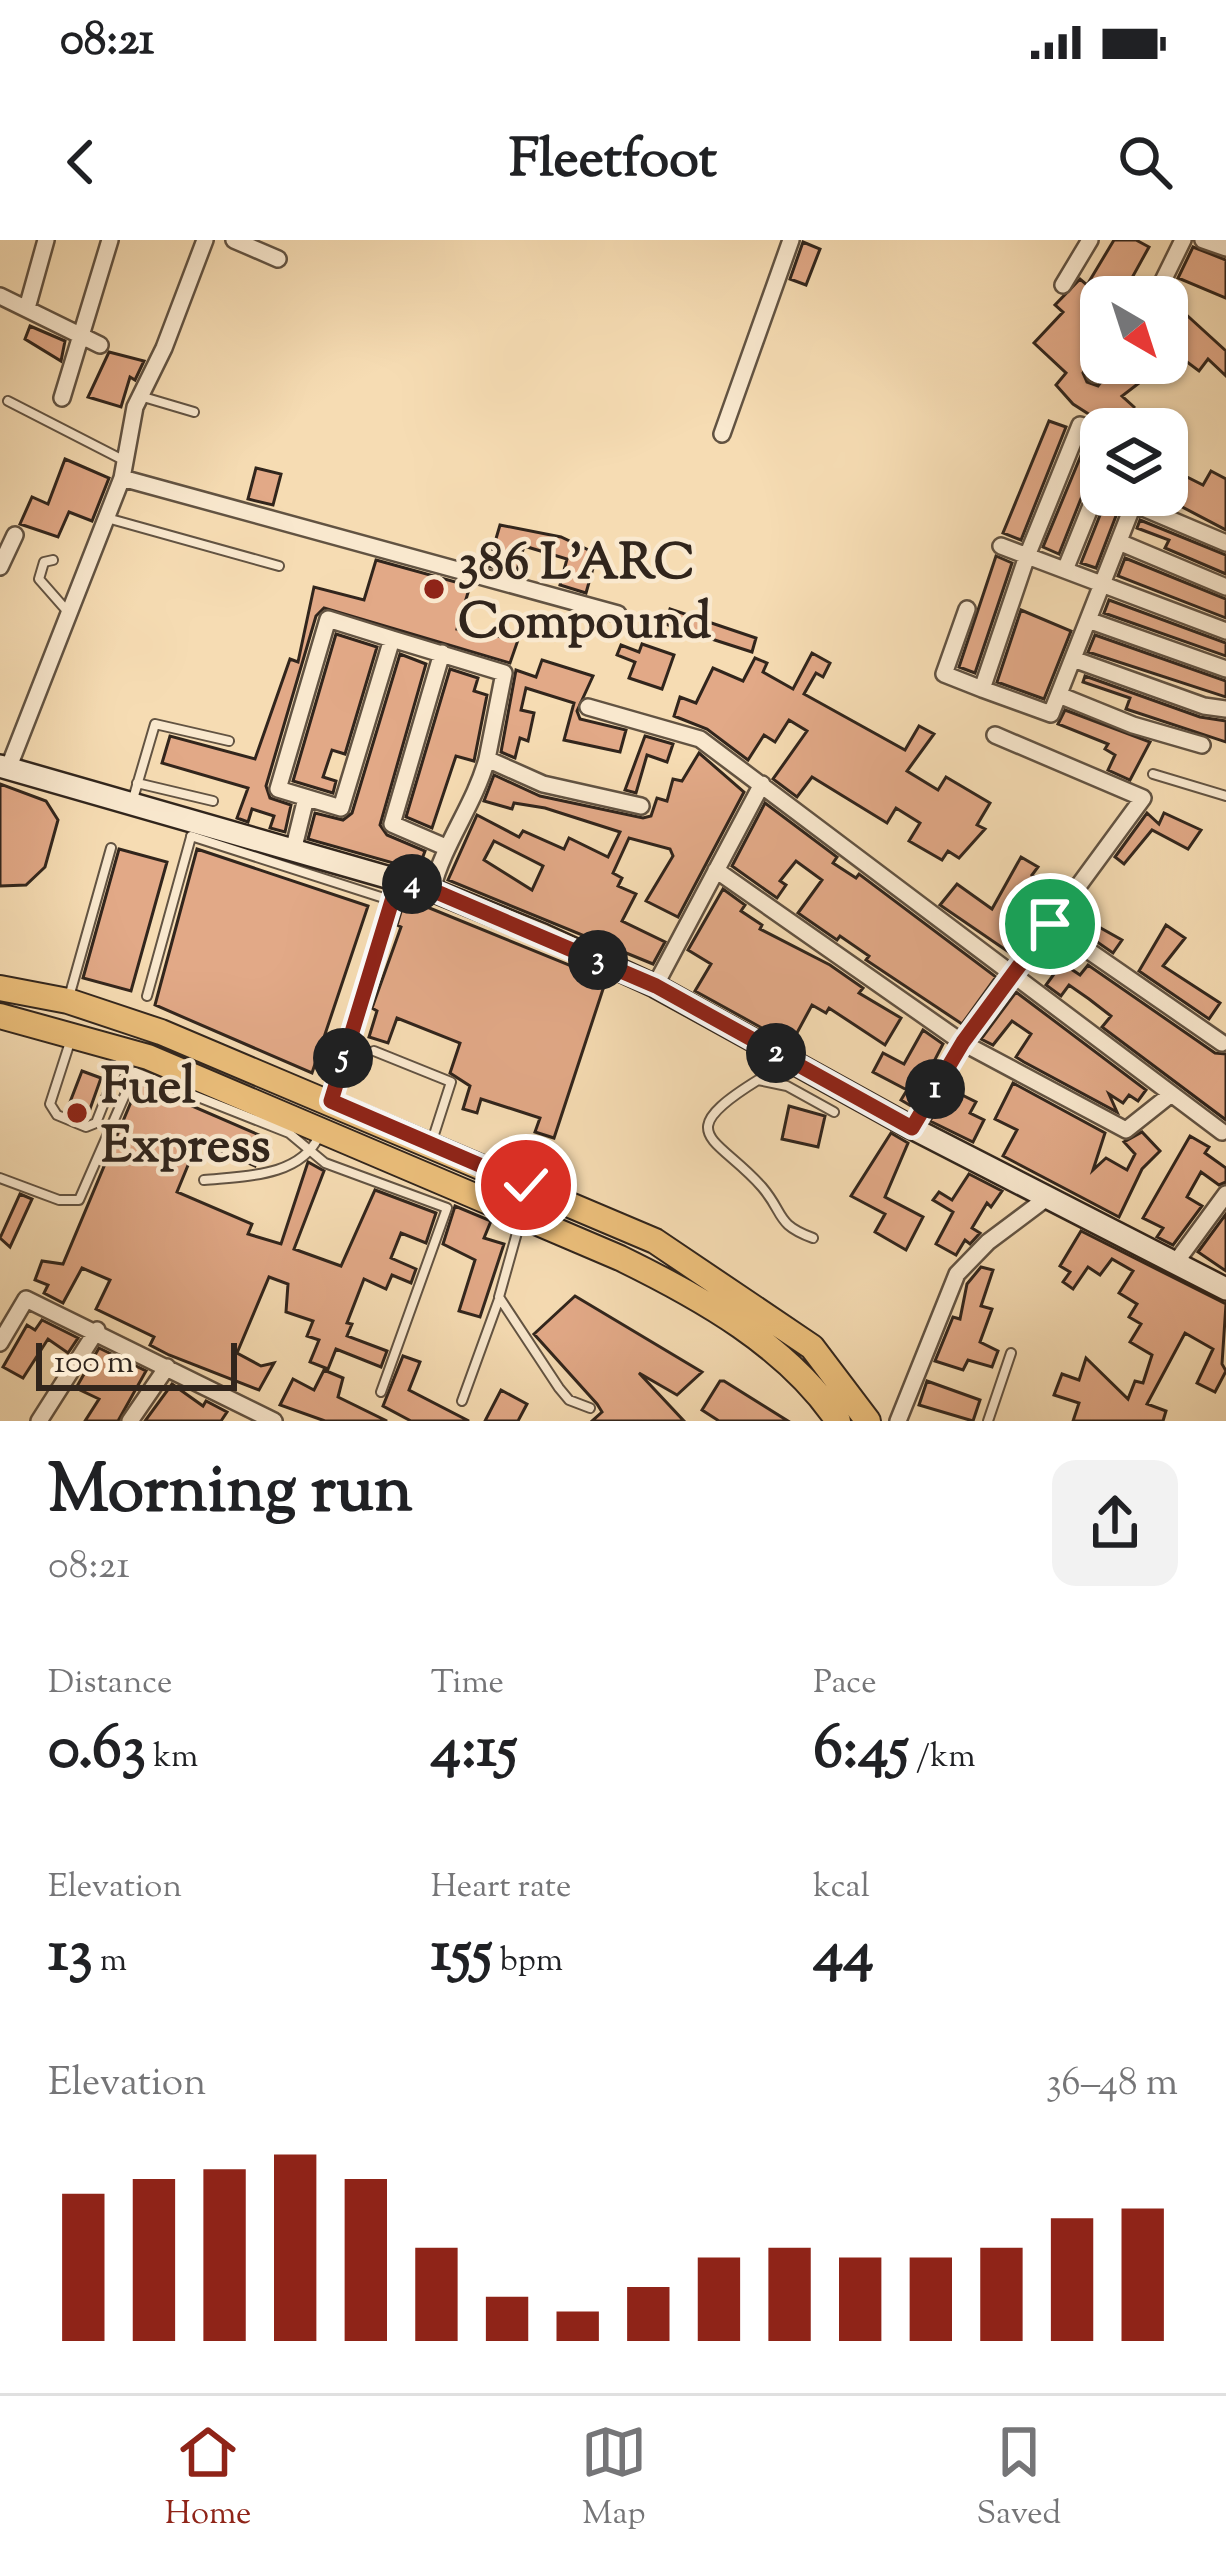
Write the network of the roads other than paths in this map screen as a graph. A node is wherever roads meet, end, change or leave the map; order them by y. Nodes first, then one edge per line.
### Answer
1 (46, 240) edge
2 (110, 240) edge
3 (205, 240) edge
4 (791, 240) edge
5 (1090, 240) edge
6 (1183, 240) edge
7 (1203, 240) edge
8 (238, 241) edge
9 (1226, 248) edge
10 (278, 259) dead end
11 (1165, 276) edge
12 (1063, 284) dead end
13 (0, 296) edge
14 (27, 308) junction
15 (81, 337) junction
16 (100, 345) dead end
17 (140, 396) junction
18 (62, 398) dead end
19 (8, 401) dead end
20 (194, 412) dead end
21 (1080, 424) edge
22 (722, 434) dead end
23 (125, 471) junction
24 (1087, 516) edge
25 (1130, 516) edge
26 (1169, 516) edge
27 (107, 518) junction
28 (15, 535) dead end
29 (1119, 542) junction
30 (1226, 543) edge
31 (1001, 546) dead end
32 (1027, 556) junction
33 (52, 560) dead end
34 (279, 566) dead end
35 (0, 567) edge
36 (1065, 570) junction
37 (1102, 584) junction
38 (1226, 587) edge
39 (967, 609) dead end
40 (69, 613) junction
41 (618, 614) dead end
42 (1088, 620) junction
43 (1226, 631) edge
44 (392, 639) junction
45 (442, 653) junction
46 (1073, 659) junction
47 (1226, 669) edge
48 (982, 688) junction
49 (1059, 694) junction
50 (588, 706) dead end
51 (1226, 709) edge
52 (995, 735) dead end
53 (230, 741) dead end
54 (1202, 746) dead end
55 (487, 758) junction
56 (4, 767) edge
57 (1153, 774) dead end
58 (762, 784) junction
59 (134, 794) junction
60 (1226, 796) edge
61 (306, 798) junction
62 (213, 801) dead end
63 (641, 806) dead end
64 (193, 830) junction
65 (443, 846) junction
66 (111, 848) dead end
67 (293, 851) junction
68 (716, 871) junction
69 (432, 890) junction
70 (395, 891) junction
71 (1050, 924) junction
72 (1012, 975) junction
73 (656, 986) junction
74 (0, 988) edge
75 (147, 996) dead end
76 (68, 1001) junction
77 (0, 1016) edge
78 (72, 1034) junction
79 (963, 1042) junction
80 (1222, 1043) dead end
81 (125, 1050) junction
82 (374, 1051) dead end
83 (1170, 1095) junction
84 (331, 1101) junction
85 (835, 1112) dead end
86 (912, 1128) junction
87 (322, 1130) junction
88 (1222, 1132) dead end
89 (431, 1144) junction
90 (311, 1154) junction
91 (0, 1178) edge
92 (205, 1180) dead end
93 (1226, 1194) edge
94 (1048, 1197) junction
95 (521, 1215) junction
96 (813, 1238) dead end
97 (1176, 1262) junction
98 (1226, 1288) edge
99 (500, 1297) junction
100 (97, 1330) junction
101 (0, 1343) edge
102 (1011, 1353) dead end
103 (167, 1367) junction
104 (381, 1392) dead end
105 (462, 1401) dead end
106 (240, 1403) junction
107 (590, 1408) dead end
108 (38, 1421) edge
109 (130, 1421) edge
110 (228, 1421) edge
111 (274, 1421) edge
112 (838, 1421) edge
113 (868, 1421) edge
114 (898, 1421) edge
115 (988, 1421) edge

1 - 14 street
2 - 15 street
3 - 17 street
4 - 22 street
5 - 12 street
6 - 11 street
7 - 9 street
8 - 10 street
13 - 14 street
14 - 15 street
15 - 16 street
15 - 18 street
17 - 20 lane
17 - 23 street
19 - 23 lane
21 - 32 street
23 - 27 street
23 - 41 street
24 - 36 street
25 - 29 street
26 - 30 street
27 - 34 lane
27 - 40 street
28 - 35 street
29 - 37 street
29 - 38 street
31 - 32 street
32 - 36 street
32 - 48 street
33 - 40 lane
36 - 37 street
37 - 42 street
37 - 43 street
39 - 48 street
40 - 56 street
42 - 46 street
42 - 47 street
44 - 45 street
44 - 61 street
44 - 61 street
45 - 55 street
45 - 65 street
46 - 49 street
46 - 51 street
48 - 49 street
49 - 54 street
50 - 58 street
52 - 71 street
53 - 59 lane
55 - 63 street
55 - 65 street
56 - 59 street
57 - 60 lane
58 - 68 street
58 - 72 street
59 - 62 lane
59 - 64 street
61 - 67 street
64 - 67 street
64 - 70 lane
64 - 75 lane
65 - 69 street
66 - 76 lane
67 - 70 street
68 - 73 street
68 - 79 street
69 - 70 street
69 - 73 street
70 - 84 street
71 - 72 street
71 - 80 street
72 - 79 street
72 - 83 street
73 - 86 street
74 - 76 main road
76 - 84 main road
77 - 78 main road
78 - 81 main road
78 - 81 lane
79 - 83 street
79 - 86 street
81 - 87 main road
82 - 89 lane
83 - 88 street
84 - 87 main road
84 - 89 main road
85 - 96 lane
86 - 94 street
87 - 90 lane
87 - 95 main road
89 - 113 main road
90 - 91 lane
90 - 92 lane
90 - 104 lane
93 - 97 street
94 - 97 street
94 - 114 street
95 - 99 lane
95 - 112 main road
97 - 98 street
99 - 105 lane
99 - 107 lane
100 - 101 street
100 - 103 street
100 - 108 street
102 - 115 lane
103 - 106 street
103 - 109 street
106 - 110 street
106 - 111 street

